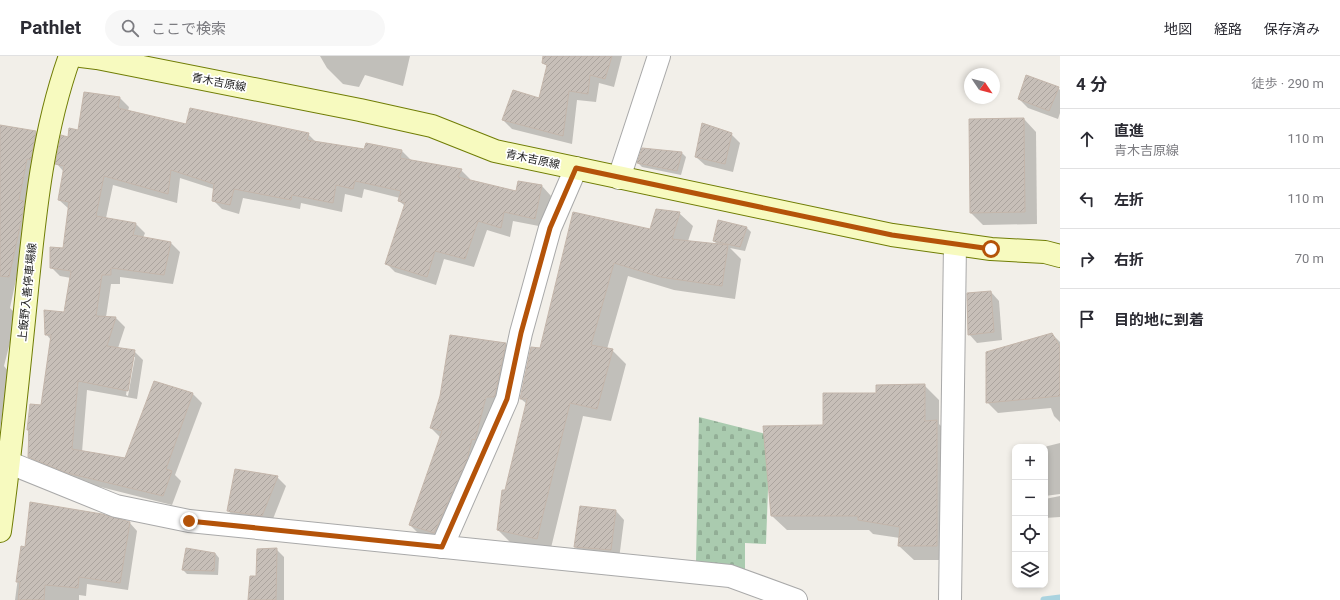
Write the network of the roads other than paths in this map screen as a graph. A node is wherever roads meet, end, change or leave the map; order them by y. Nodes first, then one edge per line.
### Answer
1 (70, 56) edge
2 (81, 56) edge
3 (659, 56) edge
4 (576, 168) junction
5 (619, 178) junction
6 (955, 244) junction
7 (1060, 256) edge
8 (5, 461) edge
9 (0, 531) edge
10 (442, 547) junction
11 (796, 600) edge
12 (950, 600) edge

1 - 8 main road, 上飯野入善停車場線
2 - 4 main road, 青木吉原線
3 - 5 street
4 - 5 main road, 青木吉原線
4 - 10 street
5 - 6 main road, 青木吉原線
6 - 7 main road, 青木吉原線
6 - 12 street
8 - 9 main road, 上飯野入善停車場線
8 - 10 street
10 - 11 street

